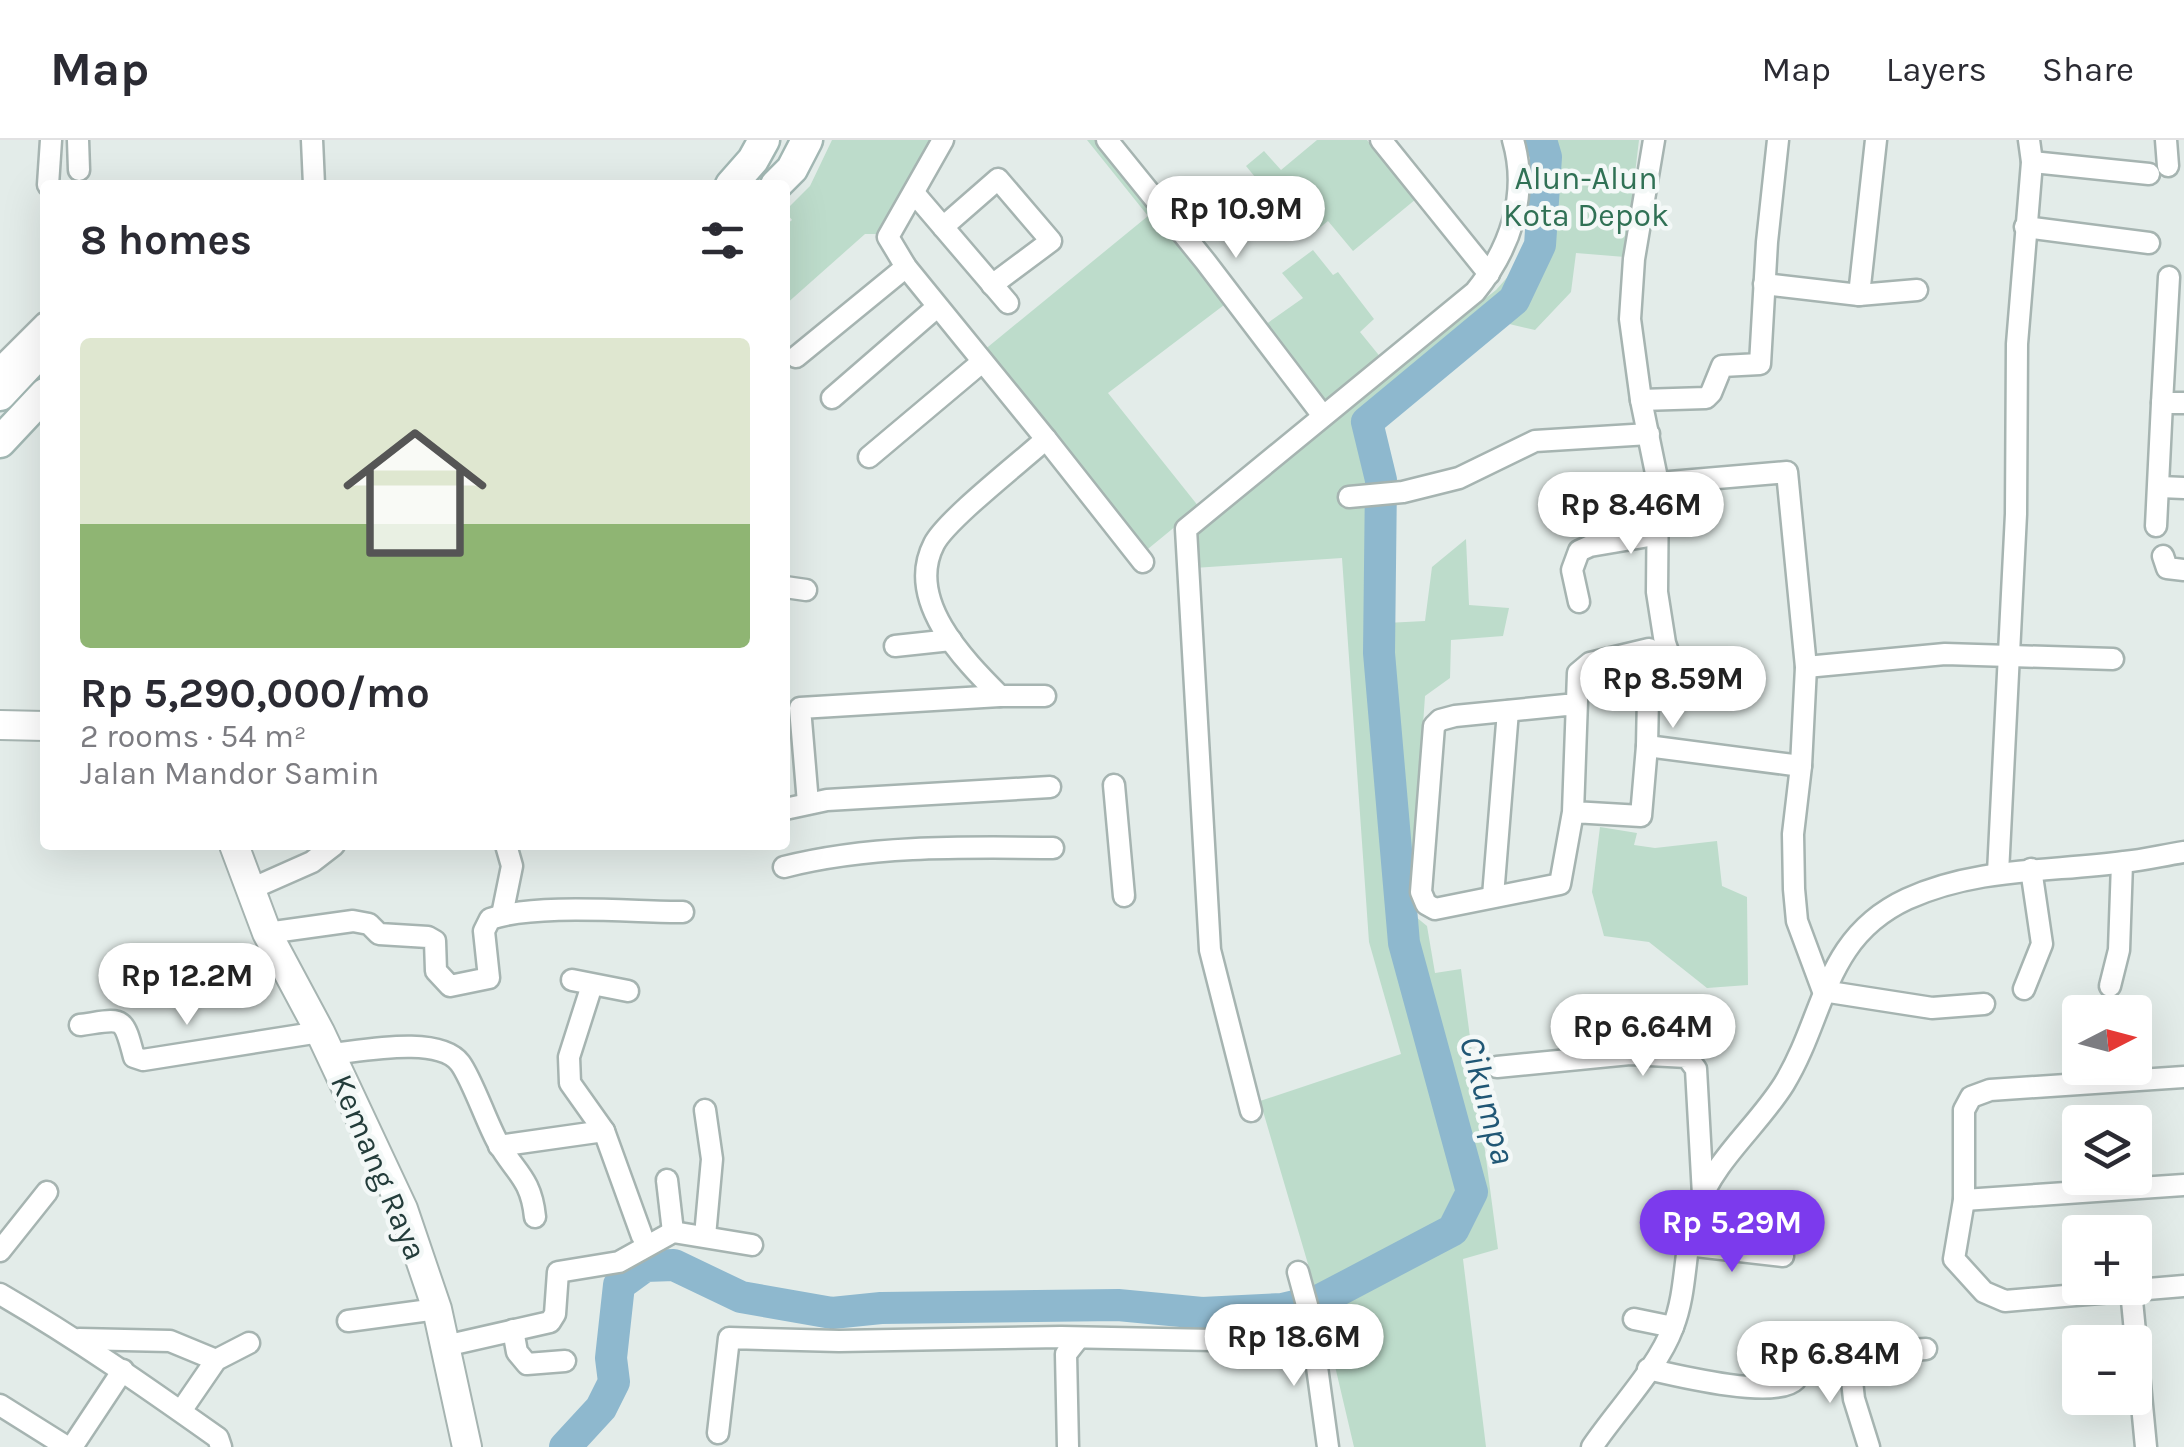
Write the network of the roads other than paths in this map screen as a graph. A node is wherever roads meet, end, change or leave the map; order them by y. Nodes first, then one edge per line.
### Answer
1 (51, 140) edge
2 (78, 140) edge
3 (312, 140) edge
4 (764, 140) edge
5 (808, 140) edge
6 (943, 140) edge
7 (1106, 140) edge
8 (1380, 140) edge
9 (1512, 140) edge
10 (1654, 140) edge
11 (1778, 140) edge
12 (1876, 140) edge
13 (2029, 140) edge
14 (2166, 140) edge
15 (2032, 162) junction
16 (79, 170) dead end
17 (48, 180) edge
18 (314, 180) edge
19 (735, 180) edge
20 (781, 180) edge
21 (914, 193) junction
22 (943, 228) junction
23 (2025, 228) junction
24 (2149, 242) dead end
25 (906, 267) junction
26 (1489, 274) junction
27 (2169, 277) dead end
28 (992, 284) junction
29 (1764, 284) junction
30 (1917, 290) dead end
31 (1859, 295) junction
32 (1008, 304) dead end
33 (937, 307) junction
34 (40, 328) edge
35 (40, 352) edge
36 (796, 356) dead end
37 (982, 362) junction
38 (0, 368) edge
39 (0, 394) edge
40 (832, 398) dead end
41 (40, 399) edge
42 (1641, 400) junction
43 (2162, 403) junction
44 (2184, 403) edge
45 (1322, 416) junction
46 (1649, 434) junction
47 (1046, 440) junction
48 (0, 442) edge
49 (868, 457) dead end
50 (1658, 482) junction
51 (2160, 487) junction
52 (2184, 488) edge
53 (1359, 496) dead end
54 (2156, 526) dead end
55 (1655, 535) junction
56 (2163, 556) dead end
57 (1143, 562) dead end
58 (2184, 570) edge
59 (1580, 602) dead end
60 (951, 640) junction
61 (896, 646) dead end
62 (2007, 657) junction
63 (2113, 659) dead end
64 (1806, 668) junction
65 (1683, 694) dead end
66 (1000, 696) junction
67 (1045, 696) dead end
68 (1576, 704) junction
69 (793, 706) edge
70 (1508, 711) junction
71 (0, 724) edge
72 (40, 726) edge
73 (1648, 746) junction
74 (1801, 766) junction
75 (1114, 784) dead end
76 (1050, 787) dead end
77 (808, 802) junction
78 (790, 807) edge
79 (1573, 812) junction
80 (1053, 848) dead end
81 (236, 850) edge
82 (328, 850) edge
83 (507, 850) edge
84 (2184, 852) edge
85 (2122, 862) junction
86 (784, 867) dead end
87 (2030, 870) junction
88 (1998, 873) junction
89 (253, 888) junction
90 (1124, 896) dead end
91 (1494, 896) junction
92 (683, 912) dead end
93 (502, 914) junction
94 (267, 932) junction
95 (2110, 986) dead end
96 (2024, 989) dead end
97 (628, 991) dead end
98 (1822, 991) junction
99 (1984, 1004) dead end
100 (80, 1025) dead end
101 (325, 1043) junction
102 (1496, 1067) dead end
103 (2184, 1077) edge
104 (705, 1110) dead end
105 (1252, 1111) dead end
106 (604, 1131) junction
107 (499, 1146) junction
108 (667, 1180) dead end
109 (2184, 1184) edge
110 (47, 1192) dead end
111 (1702, 1195) junction
112 (1964, 1200) junction
113 (535, 1216) dead end
114 (673, 1232) junction
115 (642, 1236) dead end
116 (705, 1236) junction
117 (752, 1244) dead end
118 (1687, 1246) junction
119 (0, 1251) edge
120 (1783, 1256) dead end
121 (1301, 1282) dead end
122 (2184, 1286) edge
123 (2152, 1288) edge
124 (0, 1294) edge
125 (2062, 1297) edge
126 (2132, 1305) edge
127 (437, 1310) junction
128 (1634, 1319) dead end
129 (348, 1322) dead end
130 (1311, 1325) junction
131 (1673, 1328) junction
132 (513, 1330) junction
133 (80, 1340) junction
134 (1076, 1340) junction
135 (249, 1344) dead end
136 (445, 1346) junction
137 (1926, 1349) dead end
138 (1849, 1354) junction
139 (216, 1360) junction
140 (566, 1361) dead end
141 (1648, 1369) junction
142 (123, 1370) junction
143 (0, 1405) edge
144 (181, 1411) junction
145 (718, 1433) dead end
146 (1321, 1445) edge
147 (70, 1447) edge
148 (221, 1447) edge
149 (467, 1447) edge
150 (1068, 1447) edge
151 (1592, 1447) edge
152 (1869, 1447) edge
153 (2146, 1447) edge

1 - 17 street
2 - 16 street
3 - 18 street
4 - 19 main road
5 - 20 main road
6 - 21 street
7 - 45 street
8 - 26 street
9 - 26 street
10 - 42 street
11 - 29 street
12 - 31 street
13 - 15 street
14 - 15 street
15 - 23 street
21 - 22 street
21 - 25 street
22 - 28 street
22 - 28 street
23 - 24 street
23 - 62 street
25 - 33 street
25 - 36 street
26 - 45 street
27 - 43 street
28 - 32 street
29 - 31 street
29 - 42 street
30 - 31 street
33 - 37 street
33 - 40 street
34 - 38 street
35 - 39 main road
37 - 47 street
37 - 49 street
41 - 48 main road
42 - 46 street
43 - 44 street
43 - 51 street
45 - 105 street
46 - 50 street
46 - 53 street
47 - 57 street
47 - 60 street
50 - 55 street
50 - 64 street
51 - 52 street
51 - 54 street
55 - 59 street
55 - 65 street
56 - 58 street
60 - 61 street
60 - 66 street
62 - 63 street
62 - 64 street
62 - 88 street
64 - 74 street
66 - 67 street
66 - 69 street
68 - 70 street
68 - 73 street
68 - 79 street
69 - 77 street
70 - 91 street
70 - 91 street
71 - 72 street
73 - 74 street
73 - 79 street
74 - 98 street
75 - 90 street
76 - 77 street
77 - 78 street
79 - 91 street
80 - 86 street
81 - 89 street, Kemang Raya
82 - 89 street
83 - 93 street
84 - 85 street
85 - 87 street
85 - 95 street
87 - 88 street
87 - 96 street
88 - 98 street
89 - 94 street, Kemang Raya
92 - 93 street
93 - 94 street
94 - 101 street, Kemang Raya
97 - 106 street
98 - 99 street
98 - 111 street
100 - 101 street
101 - 107 street
101 - 127 street, Kemang Raya
102 - 111 street
103 - 112 street
104 - 116 street
106 - 107 street
106 - 115 street
107 - 113 street
108 - 114 street
109 - 112 street
110 - 119 street
111 - 118 street
112 - 125 street
114 - 116 street
114 - 132 street
116 - 117 street
118 - 120 street
118 - 131 street
121 - 130 street
122 - 123 street
124 - 133 street
126 - 153 street
127 - 129 street
127 - 136 street, Kemang Raya
128 - 131 street
130 - 134 street
130 - 146 street
131 - 141 street
132 - 136 street
132 - 140 street
133 - 139 street
133 - 142 street
134 - 145 street
134 - 150 street
135 - 139 street
136 - 149 street, Kemang Raya
137 - 138 street
138 - 141 street
138 - 152 street
139 - 144 street
141 - 151 street
142 - 144 street
142 - 147 street
143 - 147 street
144 - 148 street

